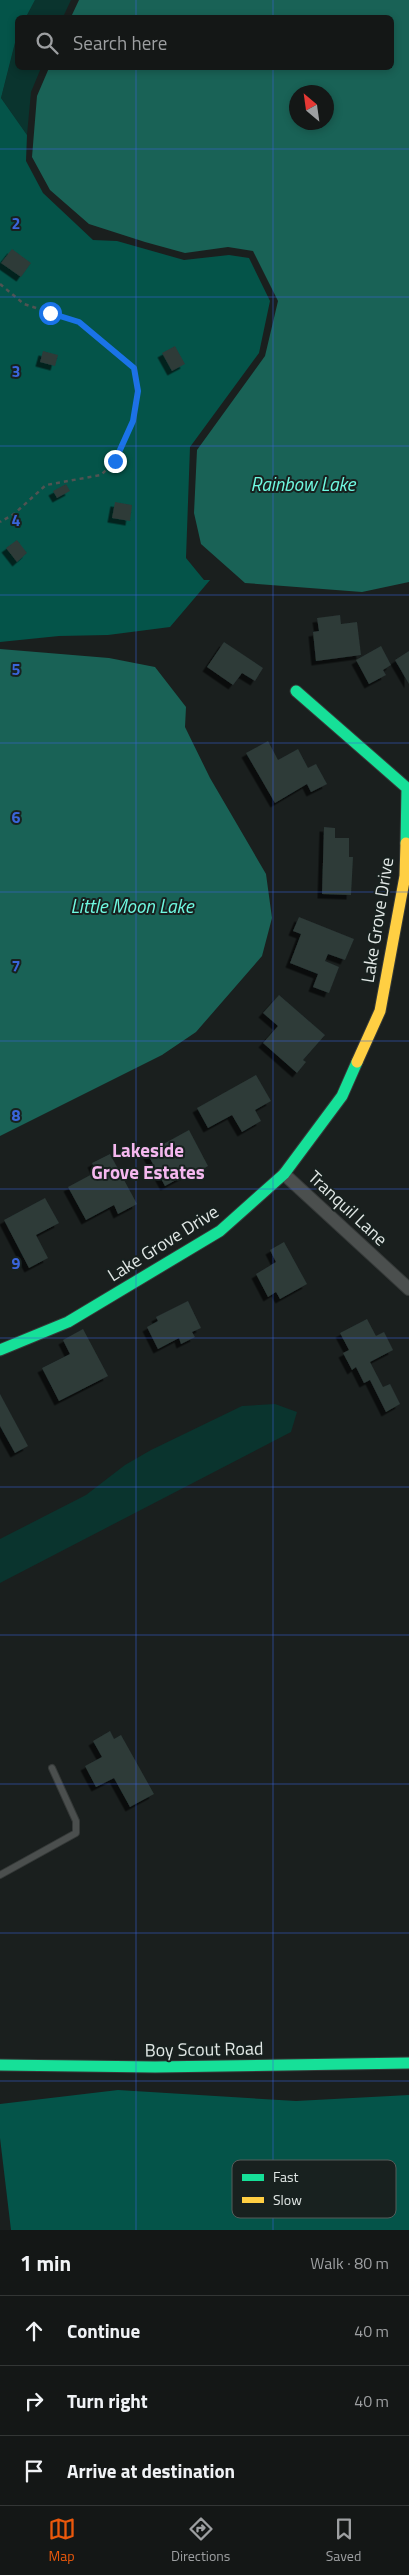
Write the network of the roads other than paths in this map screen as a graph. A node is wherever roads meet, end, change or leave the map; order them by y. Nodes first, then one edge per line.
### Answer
1 (296, 690) dead end
2 (408, 788) edge
3 (284, 1174) junction
4 (409, 1289) edge
5 (0, 1350) edge
6 (52, 1768) dead end
7 (0, 1875) edge
8 (409, 2063) edge
9 (0, 2065) edge

1 - 2 street, Lake Grove Drive
2 - 3 street, Lake Grove Drive
3 - 4 street, Tranquil Lane
3 - 5 street, Lake Grove Drive
6 - 7 lane
8 - 9 street, Boy Scout Road

